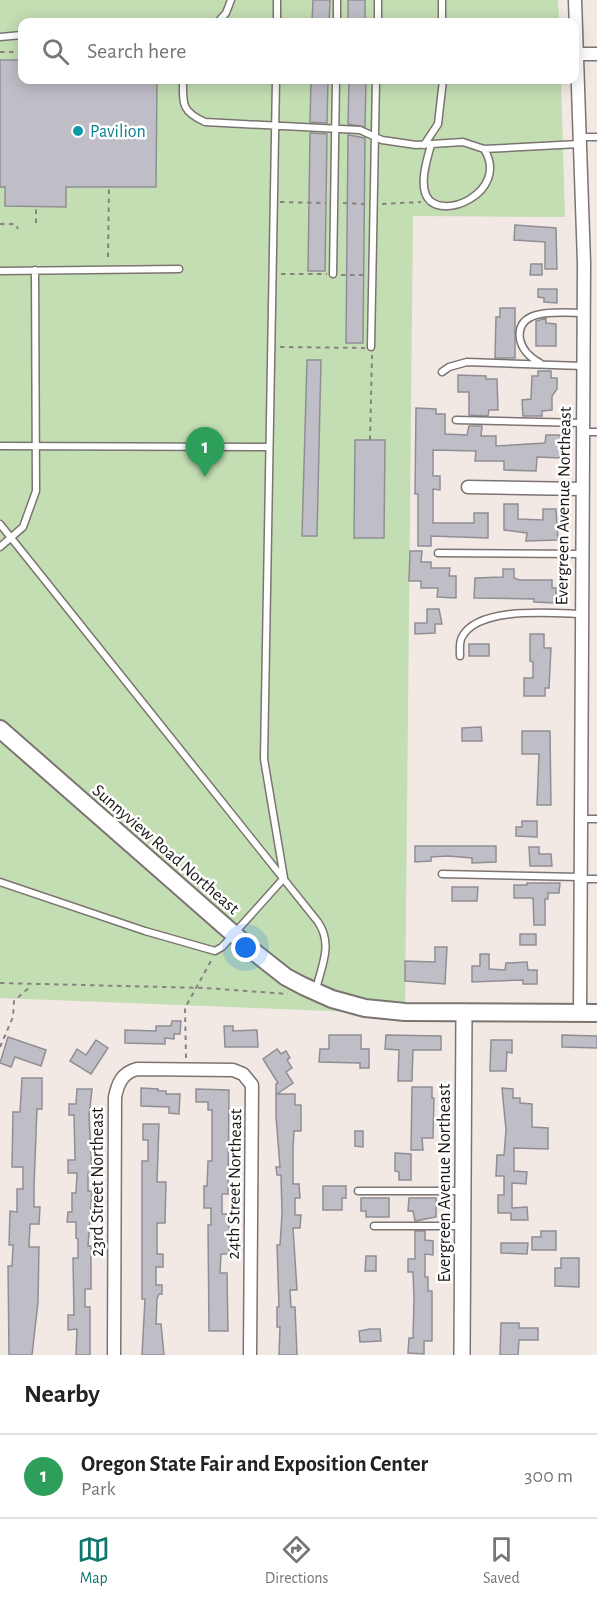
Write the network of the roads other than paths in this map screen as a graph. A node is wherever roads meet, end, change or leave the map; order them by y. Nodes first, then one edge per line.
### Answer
1 (231, 0) edge
2 (277, 0) edge
3 (337, 0) edge
4 (378, 0) edge
5 (442, 0) edge
6 (575, 0) edge
7 (222, 18) edge
8 (277, 18) edge
9 (337, 18) edge
10 (378, 18) edge
11 (442, 18) edge
12 (576, 18) edge
13 (18, 35) edge
14 (0, 37) edge
15 (579, 54) edge
16 (597, 54) edge
17 (183, 84) edge
18 (276, 84) edge
19 (336, 84) edge
20 (376, 84) edge
21 (443, 84) edge
22 (578, 84) edge
23 (275, 128) junction
24 (336, 130) junction
25 (375, 136) junction
26 (597, 137) edge
27 (579, 141) junction
28 (428, 145) junction
29 (484, 149) junction
30 (179, 269) dead end
31 (35, 270) junction
32 (0, 271) edge
33 (333, 274) dead end
34 (584, 313) junction
35 (371, 347) road end
36 (542, 365) junction
37 (584, 366) junction
38 (442, 372) dead end
39 (456, 420) dead end
40 (588, 429) edge
41 (0, 446) edge
42 (36, 446) junction
43 (268, 447) junction
44 (468, 487) dead end
45 (583, 489) junction
46 (0, 524) edge
47 (12, 539) junction
48 (0, 547) edge
49 (438, 553) dead end
50 (582, 554) junction
51 (581, 614) junction
52 (460, 656) dead end
53 (1, 731) edge
54 (580, 819) junction
55 (597, 819) edge
56 (442, 874) dead end
57 (284, 878) junction
58 (580, 878) junction
59 (597, 879) edge
60 (0, 882) edge
61 (233, 933) junction
62 (315, 992) junction
63 (464, 1012) junction
64 (589, 1013) edge
65 (186, 1070) joint
66 (358, 1191) dead end
67 (463, 1191) junction
68 (374, 1226) dead end
69 (463, 1226) junction
70 (114, 1355) edge
71 (250, 1355) edge
72 (462, 1355) edge

1 - 7 lane
2 - 8 lane
3 - 9 lane
4 - 10 lane
5 - 11 lane
6 - 12 street, Evergreen Avenue Northeast
13 - 14 lane
15 - 16 street
17 - 23 lane
18 - 23 lane
19 - 24 lane
20 - 25 lane
21 - 28 lane
22 - 27 street, Evergreen Avenue Northeast
23 - 24 lane
23 - 43 lane
24 - 25 lane
24 - 33 lane
25 - 28 lane
25 - 35 lane
26 - 27 lane
27 - 29 lane
27 - 34 street, Evergreen Avenue Northeast
28 - 29 lane
28 - 29 lane
30 - 31 lane
31 - 32 lane
31 - 42 lane
34 - 36 lane
34 - 37 street, Evergreen Avenue Northeast
36 - 37 lane
36 - 38 lane
37 - 40 street, Evergreen Avenue Northeast
39 - 40 lane
40 - 45 street, Evergreen Avenue Northeast
41 - 42 lane
42 - 43 lane
42 - 47 lane
43 - 57 lane
44 - 45 street
45 - 50 street, Evergreen Avenue Northeast
46 - 47 lane
47 - 48 lane
47 - 57 lane
49 - 50 lane
50 - 51 street, Evergreen Avenue Northeast
51 - 52 lane
51 - 54 street, Evergreen Avenue Northeast
53 - 61 main road, Sunnyview Road Northeast
54 - 55 lane
54 - 58 street, Evergreen Avenue Northeast
56 - 58 lane
57 - 61 lane
57 - 62 lane
58 - 59 lane
58 - 64 street, Evergreen Avenue Northeast
60 - 61 lane
61 - 62 main road, Sunnyview Road Northeast
62 - 63 main road, Sunnyview Road Northeast
63 - 64 main road, Sunnyview Road Northeast
63 - 67 street, Evergreen Avenue Northeast
65 - 70 street, 23rd Street Northeast
65 - 71 street, 24th Street Northeast
66 - 67 lane
67 - 69 street, Evergreen Avenue Northeast
68 - 69 lane
69 - 72 street, Evergreen Avenue Northeast

